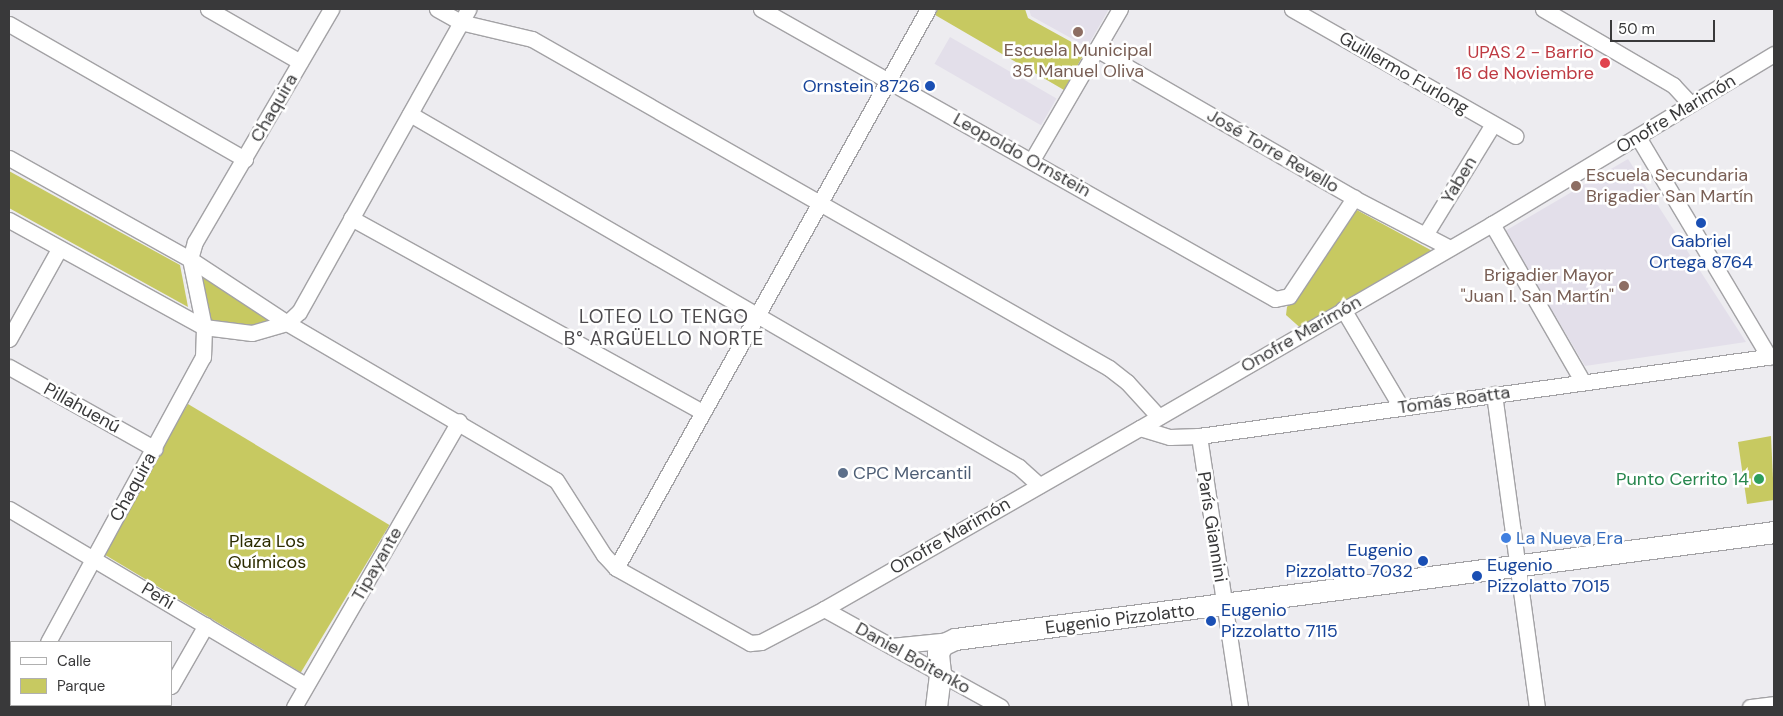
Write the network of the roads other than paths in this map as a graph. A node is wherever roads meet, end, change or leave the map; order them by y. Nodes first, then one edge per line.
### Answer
1 (208, 9) edge
2 (331, 9) edge
3 (436, 9) edge
4 (468, 9) edge
5 (762, 9) edge
6 (928, 9) edge
7 (1120, 9) edge
8 (1292, 9) edge
9 (1543, 9) edge
10 (460, 22) junction
11 (9, 24) edge
12 (1098, 50) junction
13 (1774, 54) edge
14 (300, 62) junction
15 (887, 82) junction
16 (1690, 103) junction
17 (410, 114) junction
18 (1492, 124) junction
19 (1516, 136) dead end
20 (1638, 137) junction
21 (9, 158) edge
22 (245, 159) junction
23 (1032, 160) junction
24 (1354, 198) junction
25 (820, 203) junction
26 (351, 218) junction
27 (9, 220) edge
28 (1492, 224) junction
29 (1425, 235) junction
30 (1450, 248) junction
31 (59, 249) junction
32 (190, 259) junction
33 (1344, 309) junction
34 (758, 313) junction
35 (287, 324) junction
36 (204, 328) junction
37 (9, 339) edge
38 (1771, 357) edge
39 (9, 367) edge
40 (1583, 382) junction
41 (1494, 394) junction
42 (1400, 407) junction
43 (703, 412) junction
44 (1159, 417) junction
45 (459, 421) junction
46 (1140, 428) junction
47 (1198, 436) junction
48 (155, 449) junction
49 (1039, 485) junction
50 (9, 509) edge
51 (1774, 532) edge
52 (94, 558) junction
53 (1519, 566) junction
54 (616, 568) junction
55 (1224, 606) junction
56 (824, 609) junction
57 (206, 625) junction
58 (955, 640) junction
59 (49, 641) edge
60 (891, 646) junction
61 (940, 673) junction
62 (172, 684) edge
63 (306, 685) junction
64 (1774, 704) edge
65 (294, 707) edge
66 (936, 707) edge
67 (1001, 707) edge
68 (1240, 707) edge
69 (1537, 707) edge
70 (1750, 707) edge

1 - 14 street
2 - 14 street, Chaquira
3 - 10 street
4 - 10 street
5 - 15 street, Leopoldo Ornstein
6 - 15 street
7 - 12 street
8 - 18 street, Guillermo Furlong
9 - 16 street
10 - 17 street
10 - 25 street
11 - 22 street
12 - 23 street
12 - 24 street, José Torre Revello
13 - 16 street, Onofre Marimón
14 - 22 street, Chaquira
15 - 23 street, Leopoldo Ornstein
15 - 25 street
16 - 20 street, Onofre Marimón
17 - 26 street
17 - 34 street
18 - 19 street, Guillermo Furlong
18 - 29 street, Yaben
20 - 28 street, Onofre Marimón
20 - 38 street
21 - 32 street
22 - 32 street, Chaquira
23 - 24 street, Leopoldo Ornstein
24 - 29 street, José Torre Revello
25 - 34 street
25 - 44 street
26 - 35 street
26 - 43 street
27 - 31 street
28 - 30 street, Onofre Marimón
28 - 40 street
29 - 30 street, José Torre Revello
30 - 33 street, Onofre Marimón
31 - 36 street
31 - 37 street
32 - 35 street
32 - 36 street, Chaquira
33 - 42 street
33 - 44 street, Onofre Marimón
34 - 43 street
34 - 49 street
35 - 36 street
35 - 45 street
36 - 48 street, Chaquira
38 - 40 street, Tomás Roatta
39 - 48 street, Pillahuenú
40 - 41 street, Tomás Roatta
41 - 42 street, Tomás Roatta
41 - 53 street
42 - 47 street, Tomás Roatta
43 - 54 street
44 - 46 street, Onofre Marimón
45 - 54 street
45 - 63 street, Tipayante
46 - 47 street, Tomás Roatta
46 - 49 street, Onofre Marimón
47 - 55 street, París Giannini
48 - 52 street, Chaquira
49 - 56 street, Onofre Marimón
50 - 52 street, Peñi
51 - 53 main road, Eugenio Pizzolatto
52 - 57 street, Peñi
52 - 59 street, Chaquira
53 - 55 main road, Eugenio Pizzolatto
53 - 69 street
54 - 56 street, Onofre Marimón
55 - 58 main road, Eugenio Pizzolatto
55 - 68 street, París Giannini
56 - 60 street, Daniel Boitenko
57 - 62 street
57 - 63 street, Peñi
58 - 60 street
58 - 61 main road
60 - 61 street, Daniel Boitenko
61 - 66 main road
61 - 67 street, Daniel Boitenko
63 - 65 street, Tipayante
64 - 70 street

